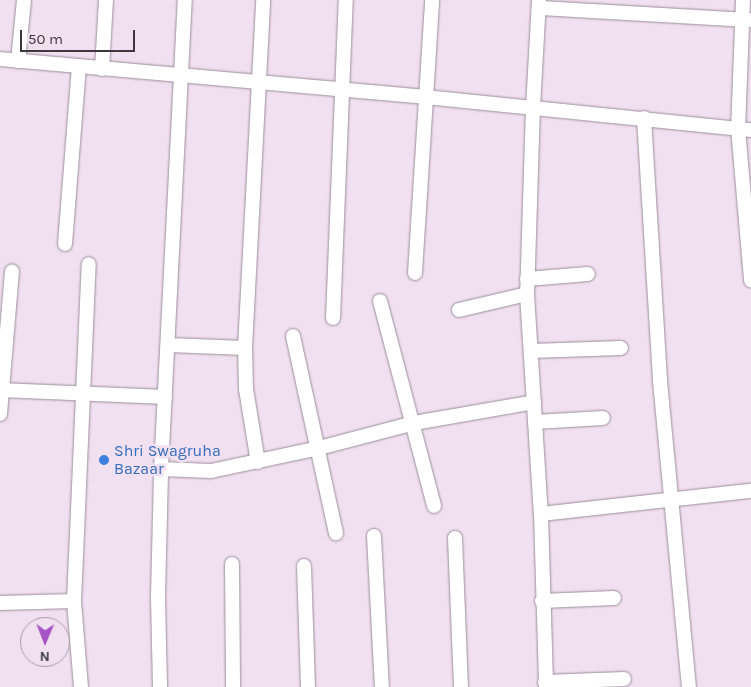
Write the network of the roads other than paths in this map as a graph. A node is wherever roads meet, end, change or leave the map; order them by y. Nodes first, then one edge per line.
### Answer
1 (24, 0) edge
2 (106, 0) edge
3 (185, 0) edge
4 (263, 0) edge
5 (346, 0) edge
6 (432, 0) edge
7 (743, 0) edge
8 (539, 4) edge
9 (746, 20) edge
10 (0, 59) edge
11 (18, 61) junction
12 (79, 68) junction
13 (102, 69) junction
14 (183, 77) junction
15 (260, 83) junction
16 (341, 89) junction
17 (425, 97) junction
18 (533, 107) junction
19 (644, 118) junction
20 (744, 129) edge
21 (65, 244) dead end
22 (90, 264) dead end
23 (12, 272) dead end
24 (415, 273) dead end
25 (588, 274) dead end
26 (528, 279) junction
27 (751, 280) edge
28 (527, 294) junction
29 (380, 301) dead end
30 (459, 310) dead end
31 (333, 318) dead end
32 (294, 336) dead end
33 (169, 345) junction
34 (245, 348) junction
35 (620, 348) dead end
36 (531, 351) junction
37 (1, 390) edge
38 (82, 394) junction
39 (165, 397) junction
40 (534, 402) junction
41 (0, 414) edge
42 (603, 418) dead end
43 (535, 422) junction
44 (414, 423) junction
45 (319, 448) junction
46 (258, 462) junction
47 (161, 469) junction
48 (751, 491) edge
49 (672, 501) junction
50 (434, 506) dead end
51 (541, 514) junction
52 (336, 533) dead end
53 (374, 536) dead end
54 (455, 538) dead end
55 (232, 564) dead end
56 (304, 566) dead end
57 (614, 598) dead end
58 (74, 601) junction
59 (542, 601) junction
60 (0, 602) edge
61 (624, 679) dead end
62 (546, 684) edge
63 (81, 687) edge
64 (160, 687) edge
65 (233, 687) edge
66 (308, 687) edge
67 (382, 687) edge
68 (461, 687) edge
69 (689, 687) edge

1 - 11 street
2 - 13 street
3 - 14 street
4 - 15 street
5 - 16 street
6 - 17 street
7 - 9 street
8 - 9 street
8 - 18 street
9 - 20 street
10 - 11 street
11 - 12 street
12 - 13 street
12 - 21 street
13 - 14 street
14 - 15 street
14 - 33 street
15 - 16 street
15 - 34 street
16 - 17 street
16 - 31 street
17 - 18 street
17 - 24 street
18 - 19 street
18 - 26 street
19 - 20 street
19 - 49 street
20 - 27 street
22 - 38 street
23 - 37 street
25 - 26 street
26 - 28 street
28 - 30 street
28 - 36 street
29 - 44 street
32 - 45 street
33 - 34 street
33 - 39 street
34 - 46 street
35 - 36 street
36 - 40 street
37 - 38 street
37 - 41 street
38 - 39 street
38 - 58 street
39 - 47 street
40 - 43 street
40 - 44 street
42 - 43 street
43 - 51 street
44 - 45 street
44 - 50 street
45 - 46 street
45 - 52 street
46 - 47 street
47 - 64 street
48 - 49 street
49 - 51 street
49 - 69 street
51 - 59 street
53 - 67 street
54 - 68 street
55 - 65 street
56 - 66 street
57 - 59 street
58 - 60 street
58 - 63 street
59 - 62 street
61 - 62 street

